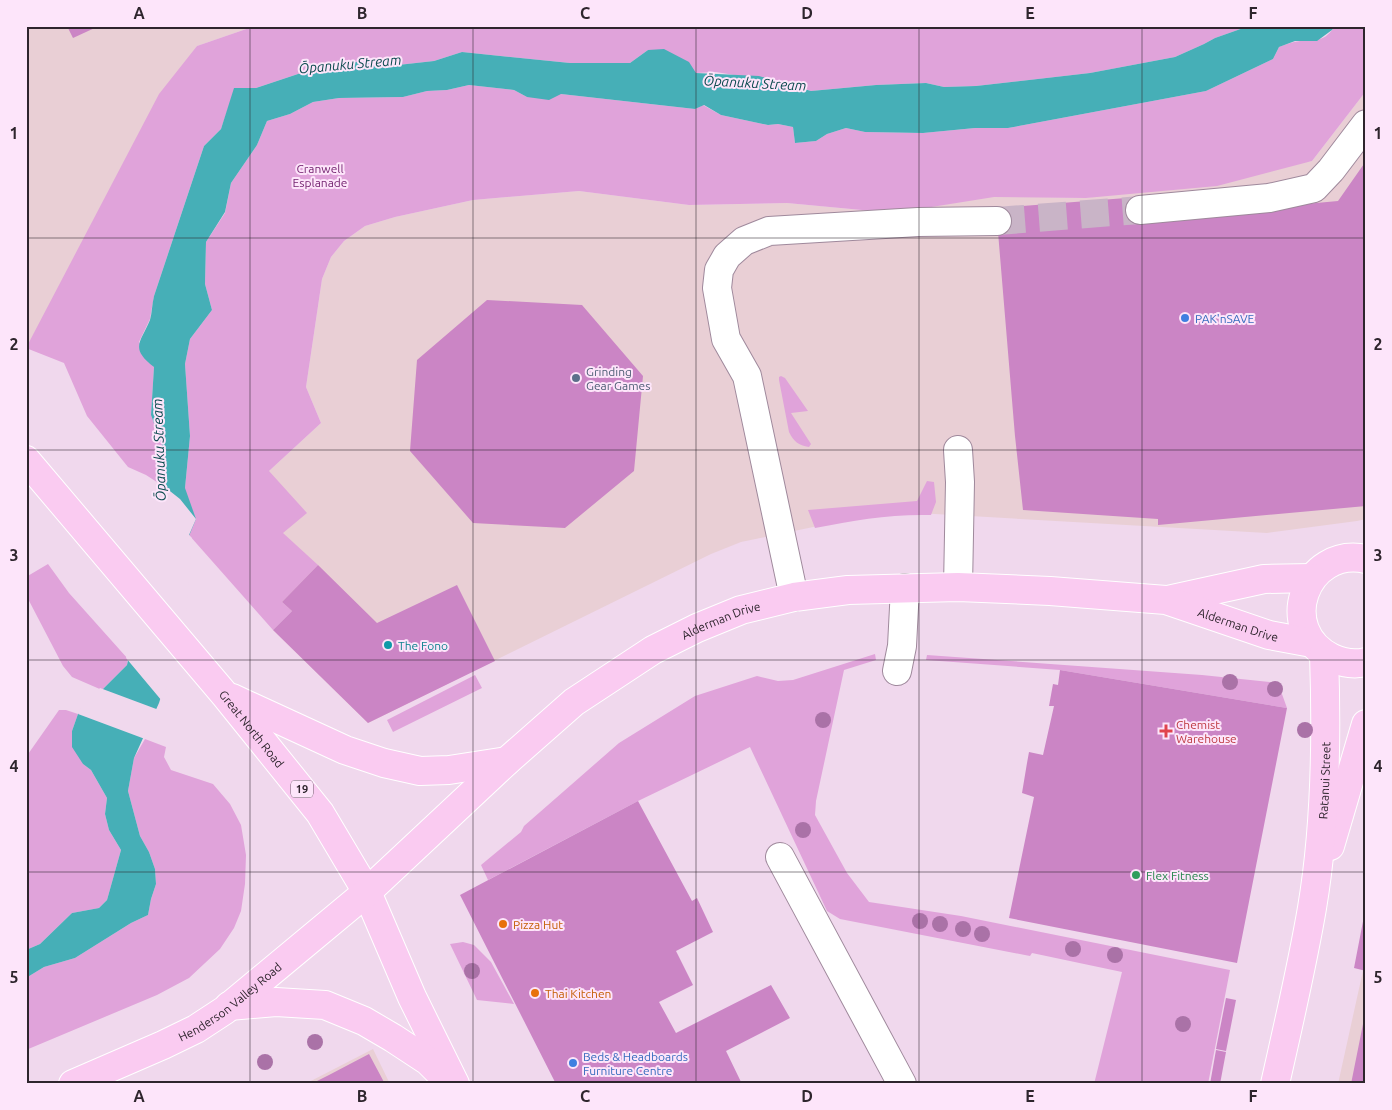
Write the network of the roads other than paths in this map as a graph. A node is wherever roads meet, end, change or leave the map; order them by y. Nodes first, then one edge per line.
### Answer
1 (1366, 124) edge
2 (1140, 210) tunnel mouth
3 (997, 221) tunnel mouth
4 (958, 450) dead end
5 (26, 460) edge
6 (1366, 559) edge
7 (1312, 578) junction
8 (958, 587) junction
9 (905, 588) junction
10 (794, 597) junction
11 (1166, 600) junction
12 (1318, 648) junction
13 (1366, 662) edge
14 (898, 671) dead end
15 (225, 695) junction
16 (1366, 724) edge
17 (507, 761) junction
18 (780, 857) dead end
19 (367, 892) junction
20 (1312, 907) junction
21 (229, 1006) junction
22 (89, 1081) edge
23 (450, 1084) edge
24 (455, 1084) edge
25 (902, 1084) edge
26 (1275, 1084) edge

1 - 2 lane
3 - 10 lane
4 - 8 lane
5 - 15 main road, Great North Road / 19
6 - 7 main road
7 - 11 main road, Alderman Drive
7 - 12 main road
8 - 9 main road, Alderman Drive
8 - 11 main road, Alderman Drive
9 - 10 main road, Alderman Drive
9 - 14 lane
10 - 17 main road, Alderman Drive
11 - 12 main road, Alderman Drive
12 - 13 main road, Alderman Drive
12 - 20 main road, Ratanui Street
15 - 17 main road
15 - 19 main road, Great North Road / 19
16 - 20 main road, Ratanui Street
17 - 19 main road, Alderman Drive
18 - 25 lane
19 - 21 main road, Henderson Valley Road
19 - 24 main road, Great North Road / 19
20 - 26 main road, Ratanui Street
21 - 22 main road, Henderson Valley Road
21 - 23 main road

